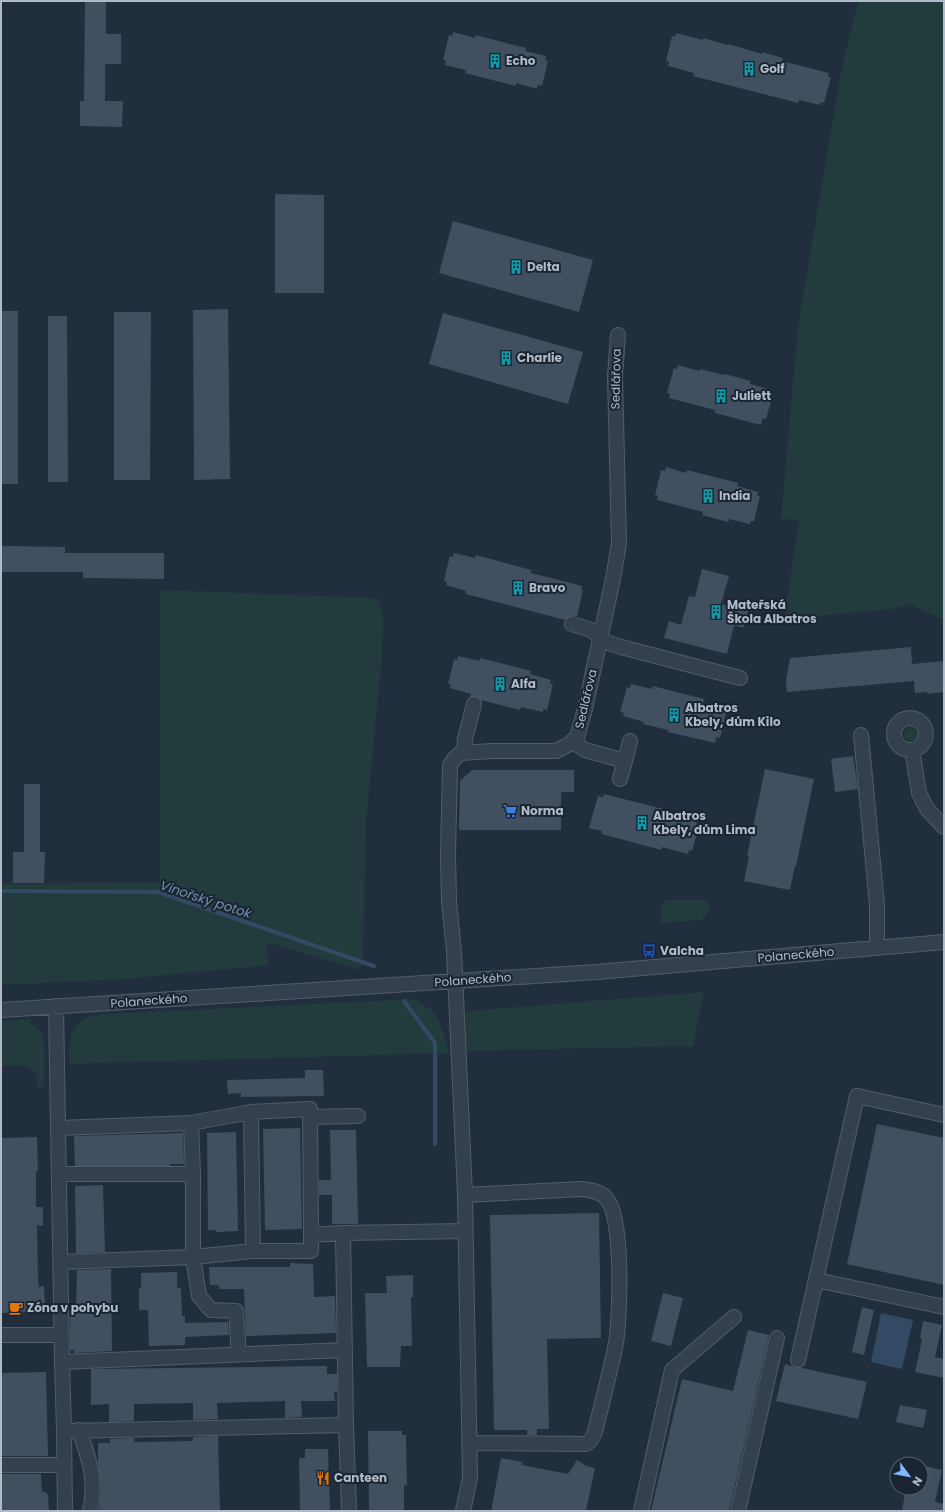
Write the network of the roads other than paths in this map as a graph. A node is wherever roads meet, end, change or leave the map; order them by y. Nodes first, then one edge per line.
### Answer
1 (618, 335) dead end
2 (572, 624) dead end
3 (600, 640) junction
4 (740, 678) dead end
5 (474, 704) dead end
6 (861, 735) dead end
7 (572, 741) junction
8 (630, 741) dead end
9 (912, 750) dead end
10 (464, 753) junction
11 (625, 760) junction
12 (620, 778) dead end
13 (944, 827) edge
14 (944, 942) edge
15 (877, 948) junction
16 (455, 981) junction
17 (56, 1006) junction
18 (1, 1010) edge
19 (251, 1112) junction
20 (944, 1115) edge
21 (358, 1116) dead end
22 (310, 1117) junction
23 (191, 1123) junction
24 (59, 1128) junction
25 (59, 1174) junction
26 (193, 1174) junction
27 (465, 1195) junction
28 (465, 1231) junction
29 (343, 1233) junction
30 (311, 1235) junction
31 (254, 1251) junction
32 (193, 1257) junction
33 (61, 1262) junction
34 (816, 1280) junction
35 (944, 1307) edge
36 (734, 1316) dead end
37 (1, 1335) edge
38 (61, 1335) junction
39 (777, 1338) dead end
40 (345, 1350) junction
41 (239, 1354) junction
42 (798, 1360) dead end
43 (62, 1362) junction
44 (346, 1425) junction
45 (79, 1430) junction
46 (64, 1431) junction
47 (469, 1443) junction
48 (1, 1465) edge
49 (64, 1465) junction
50 (65, 1511) edge
51 (90, 1511) edge
52 (348, 1511) edge
53 (463, 1511) edge
54 (640, 1511) edge
55 (738, 1511) edge

1 - 3 street, Sedlářova
2 - 3 street
3 - 4 street
3 - 7 street, Sedlářova
5 - 10 street
6 - 15 street
7 - 10 street, Sedlářova
7 - 11 street
8 - 11 street
9 - 13 street
10 - 16 street
11 - 12 street
14 - 15 street, Polaneckého
15 - 16 street, Polaneckého
16 - 17 street, Polaneckého
16 - 27 street
17 - 18 street, Polaneckého
17 - 24 street
19 - 22 street
19 - 23 street
19 - 31 street
20 - 34 street
21 - 22 street
22 - 30 street
23 - 24 street
23 - 26 street
24 - 25 street
25 - 26 street
25 - 33 street
26 - 32 street
27 - 28 street
27 - 47 street
28 - 29 street
28 - 47 street
29 - 30 street
29 - 40 street
30 - 31 street
31 - 32 street
32 - 33 street
32 - 41 street
33 - 38 street
34 - 35 street
34 - 42 street
36 - 54 street
37 - 38 street
38 - 43 street
39 - 55 street
40 - 41 street
40 - 44 street
41 - 43 street
43 - 46 street
44 - 45 street
44 - 52 street
45 - 46 street
45 - 51 street
46 - 49 street
47 - 53 street
48 - 49 street
49 - 50 street

